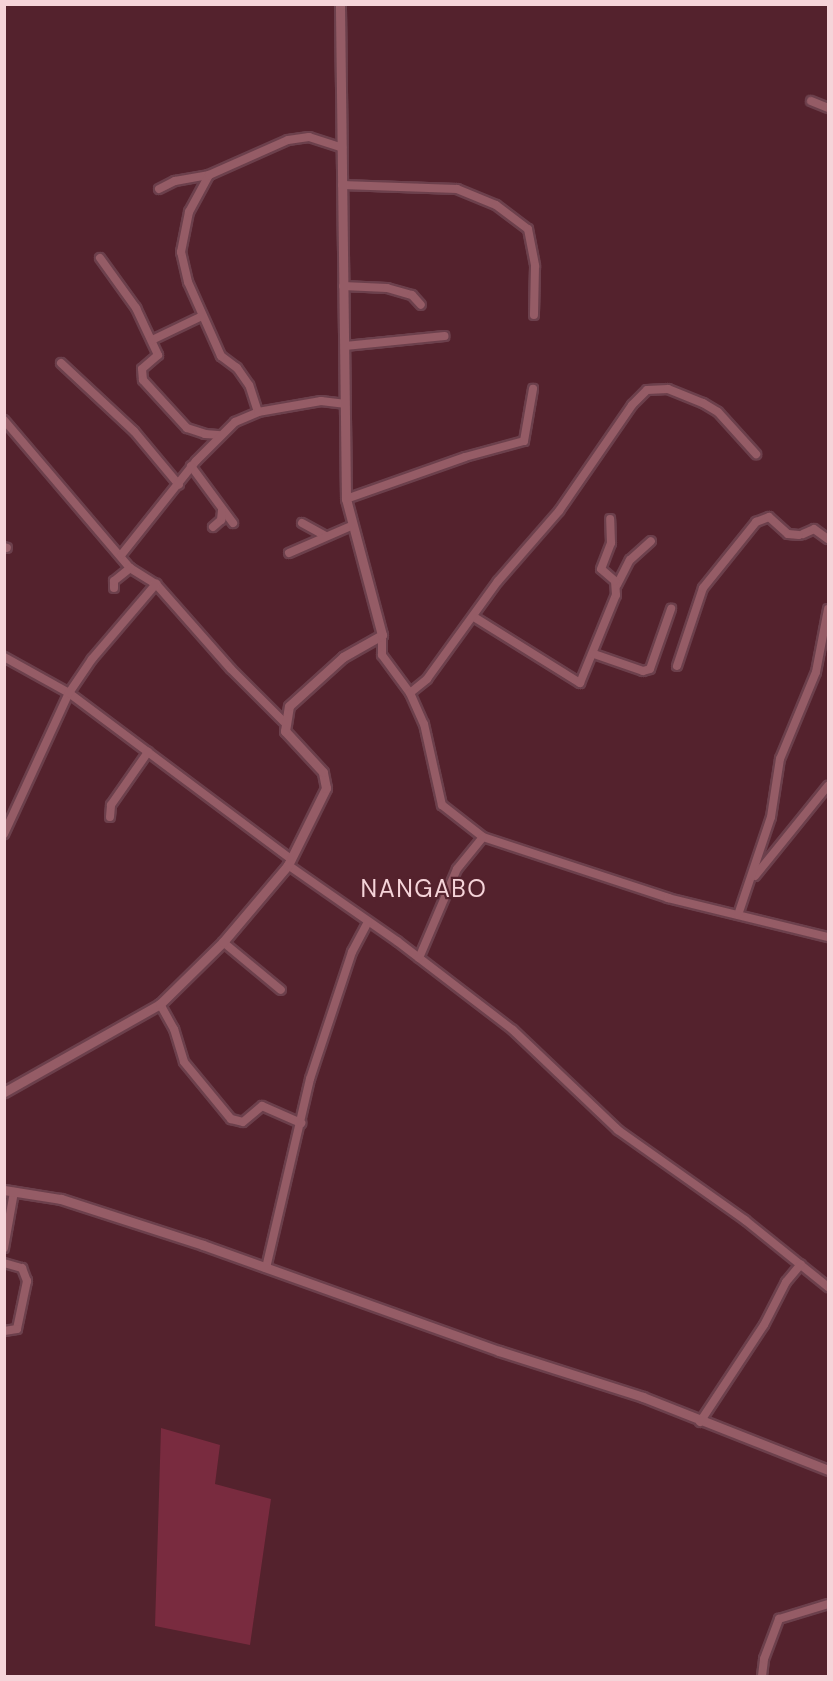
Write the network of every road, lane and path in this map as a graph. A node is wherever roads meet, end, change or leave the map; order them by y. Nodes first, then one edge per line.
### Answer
1 (340, 4) edge
2 (811, 101) dead end
3 (828, 108) edge
4 (342, 148) junction
5 (209, 175) junction
6 (342, 184) junction
7 (159, 189) dead end
8 (100, 258) dead end
9 (343, 286) junction
10 (421, 305) dead end
11 (534, 315) dead end
12 (202, 316) junction
13 (446, 336) dead end
14 (152, 340) junction
15 (345, 346) junction
16 (62, 363) dead end
17 (532, 389) dead end
18 (344, 404) junction
19 (258, 412) junction
20 (4, 420) edge
21 (221, 435) junction
22 (756, 454) dead end
23 (191, 466) junction
24 (179, 485) junction
25 (346, 499) junction
26 (222, 510) junction
27 (610, 519) dead end
28 (233, 523) dead end
29 (302, 523) dead end
30 (351, 526) junction
31 (213, 527) dead end
32 (325, 536) junction
33 (828, 539) edge
34 (651, 541) dead end
35 (122, 554) junction
36 (289, 554) dead end
37 (130, 568) junction
38 (156, 584) junction
39 (616, 585) junction
40 (114, 588) dead end
41 (671, 609) dead end
42 (828, 609) edge
43 (474, 617) junction
44 (382, 635) junction
45 (594, 654) junction
46 (4, 657) edge
47 (677, 666) dead end
48 (69, 693) junction
49 (410, 693) junction
50 (284, 722) junction
51 (148, 752) junction
52 (828, 786) edge
53 (110, 817) dead end
54 (4, 834) edge
55 (483, 837) junction
56 (288, 861) junction
57 (752, 879) junction
58 (738, 915) junction
59 (368, 922) junction
60 (828, 937) edge
61 (223, 942) junction
62 (419, 958) junction
63 (281, 990) dead end
64 (160, 1004) junction
65 (4, 1092) edge
66 (301, 1123) junction
67 (9, 1191) edge
68 (4, 1248) edge
69 (4, 1263) edge
70 (801, 1264) junction
71 (266, 1268) junction
72 (828, 1287) edge
73 (4, 1330) edge
74 (700, 1422) junction
75 (828, 1470) edge
76 (828, 1604) edge
77 (762, 1677) edge

1 - 4 street
2 - 3 street
4 - 5 street
4 - 6 street
5 - 7 street
5 - 12 street
6 - 9 street
6 - 11 street
8 - 14 street
9 - 10 street
9 - 15 street
12 - 14 street
12 - 19 street
13 - 15 street
14 - 21 street
15 - 18 street
16 - 24 street
17 - 25 street
18 - 19 street
18 - 25 street
19 - 21 street
20 - 35 street
21 - 23 street
22 - 43 street
23 - 24 street
23 - 26 street
24 - 35 street
25 - 30 street
26 - 28 street
26 - 31 street
27 - 39 street
29 - 32 street
30 - 32 street
30 - 44 street
32 - 36 street
33 - 47 street
34 - 39 street
35 - 37 street
37 - 38 street
37 - 40 street
38 - 48 street
38 - 50 street
39 - 45 street
41 - 45 street
42 - 57 street
43 - 45 street
43 - 49 street
44 - 49 street
44 - 50 street
46 - 48 street
48 - 51 street
48 - 54 street
49 - 55 street
50 - 56 street
51 - 53 street
51 - 56 street
52 - 57 street
55 - 58 street
55 - 62 street
56 - 59 street
56 - 61 street
57 - 58 street
58 - 60 street
59 - 62 street
59 - 66 street
61 - 63 street
61 - 64 street
62 - 70 street
64 - 65 street
64 - 66 street
66 - 71 street
67 - 68 street
67 - 71 street
69 - 73 street
70 - 72 street
70 - 74 street
71 - 74 street
74 - 75 street
76 - 77 street

